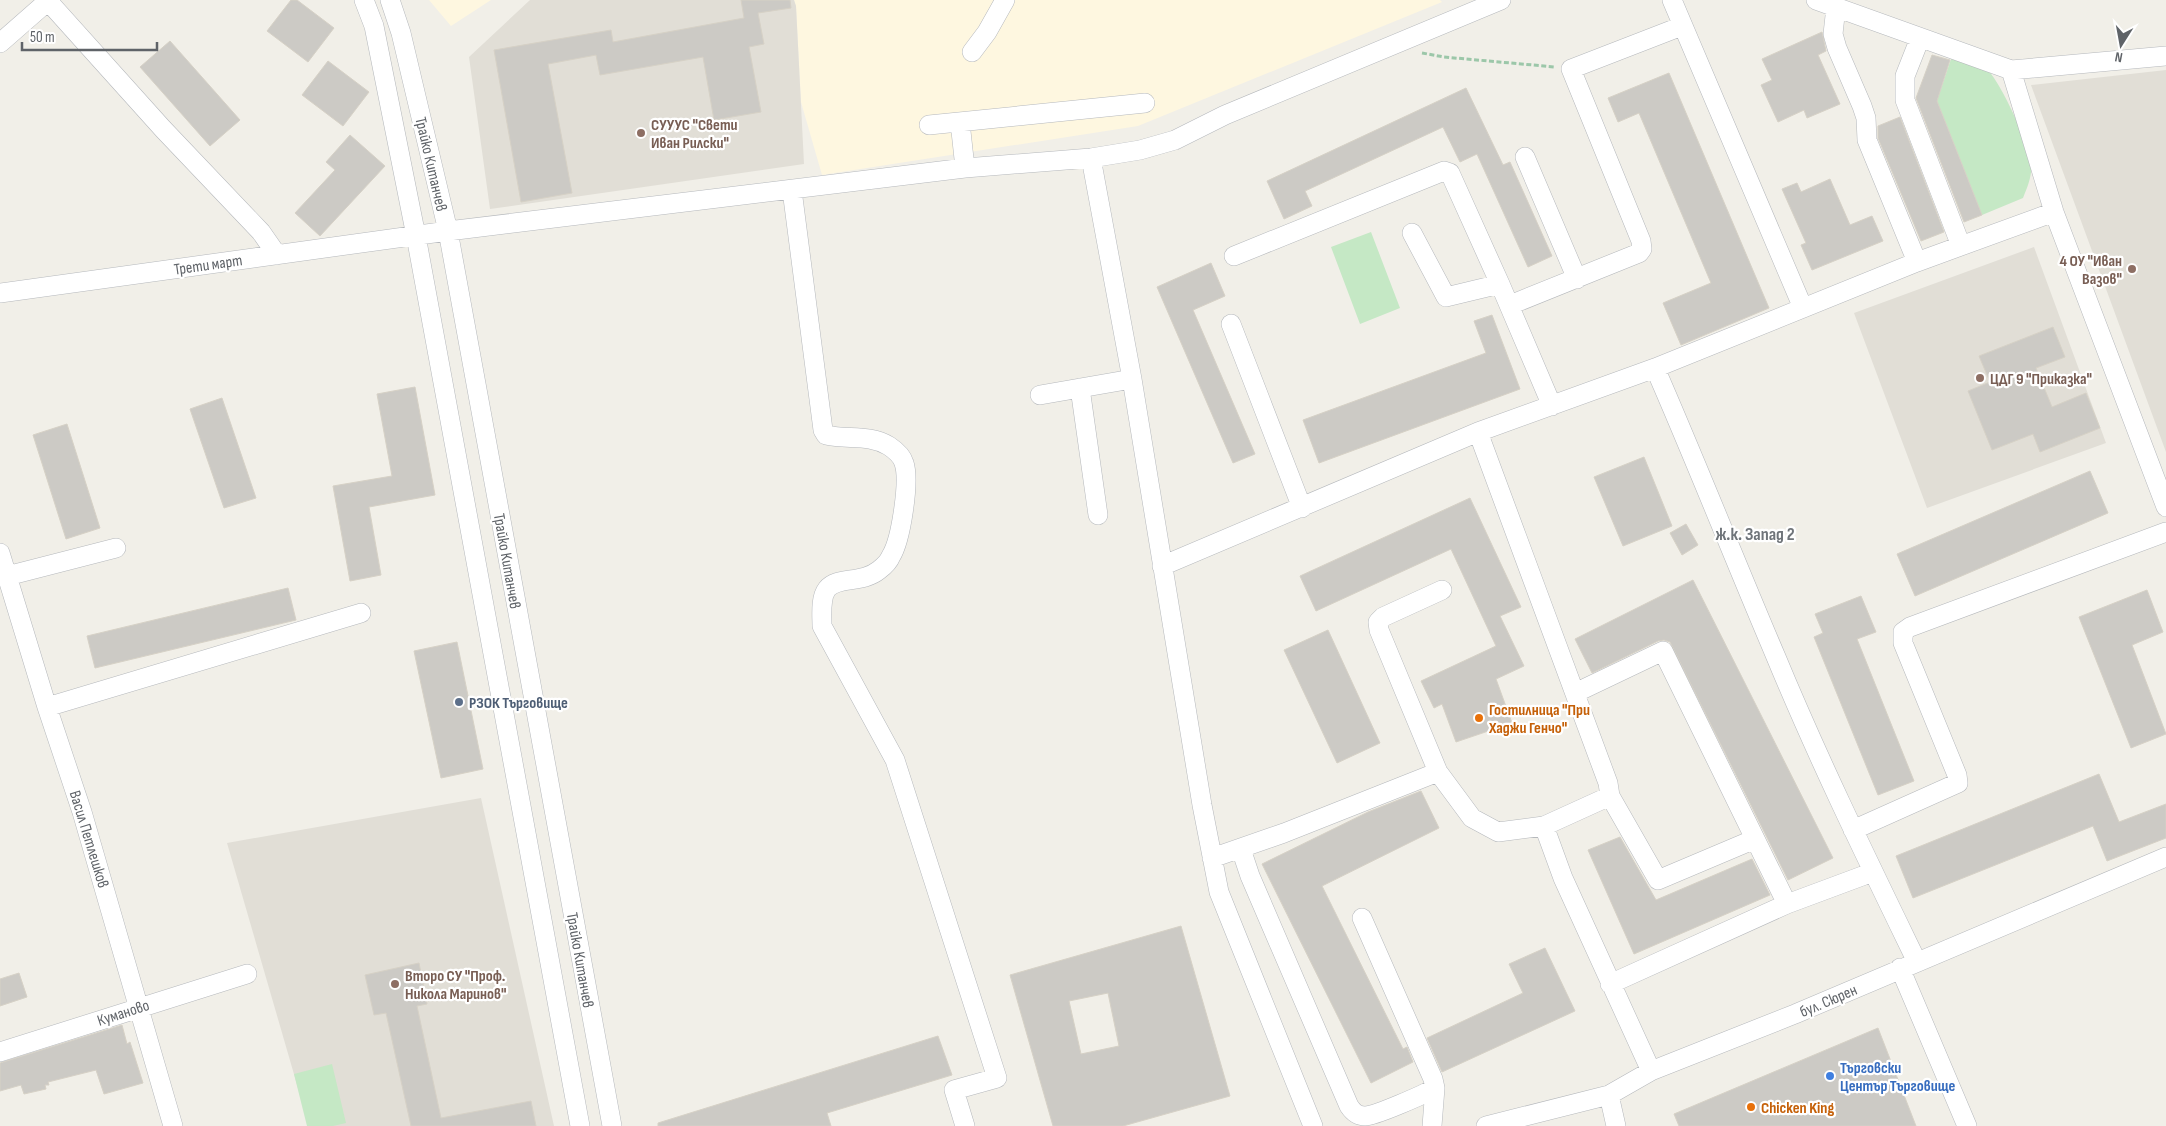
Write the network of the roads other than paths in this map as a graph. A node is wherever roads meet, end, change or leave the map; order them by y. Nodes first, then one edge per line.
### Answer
1 (364, 0) edge
2 (390, 0) edge
3 (1005, 0) edge
4 (1501, 0) edge
5 (1672, 0) edge
6 (1816, 0) edge
7 (52, 2) edge
8 (1469, 5) edge
9 (1836, 8) junction
10 (1682, 26) junction
11 (1920, 38) junction
12 (0, 43) edge
13 (972, 52) dead end
14 (2166, 56) edge
15 (2011, 70) junction
16 (1145, 103) dead end
17 (960, 122) junction
18 (929, 125) dead end
19 (1525, 157) dead end
20 (1091, 158) junction
21 (965, 168) junction
22 (792, 190) junction
23 (2054, 212) junction
24 (448, 232) junction
25 (1412, 232) dead end
26 (416, 236) junction
27 (1961, 246) junction
28 (277, 255) junction
29 (1234, 256) dead end
30 (1917, 262) junction
31 (1577, 279) junction
32 (1500, 284) junction
33 (0, 293) edge
34 (1510, 305) junction
35 (1802, 308) junction
36 (1231, 324) dead end
37 (1655, 368) junction
38 (1132, 379) junction
39 (1080, 388) junction
40 (1040, 395) dead end
41 (1552, 406) junction
42 (1478, 432) junction
43 (2166, 507) edge
44 (1302, 508) junction
45 (1098, 515) dead end
46 (2166, 532) edge
47 (116, 548) dead end
48 (0, 553) edge
49 (1162, 566) junction
50 (7, 576) junction
51 (1442, 590) dead end
52 (361, 613) dead end
53 (1575, 692) junction
54 (47, 707) junction
55 (1438, 772) junction
56 (1610, 796) junction
57 (1544, 826) junction
58 (1853, 830) junction
59 (1755, 839) junction
60 (1241, 849) junction
61 (2166, 856) edge
62 (1212, 858) junction
63 (1873, 872) junction
64 (1787, 904) junction
65 (1362, 918) dead end
66 (1908, 965) junction
67 (247, 974) dead end
68 (1610, 984) junction
69 (140, 1006) junction
70 (0, 1052) edge
71 (1651, 1071) junction
72 (1435, 1088) junction
73 (1609, 1094) junction
74 (173, 1126) edge
75 (580, 1126) edge
76 (612, 1126) edge
77 (965, 1126) edge
78 (1313, 1126) edge
79 (1432, 1126) edge
80 (1486, 1126) edge
81 (1616, 1126) edge
82 (1967, 1126) edge

1 - 26 street, Трайко Китанчев
2 - 24 street, Трайко Китанчев
3 - 13 street
4 - 8 street, Трети март
5 - 10 street
6 - 9 street
7 - 12 street
7 - 28 street
8 - 20 street, Трети март
9 - 11 street
9 - 30 street
10 - 31 street
10 - 35 street
11 - 15 street
11 - 27 street
14 - 15 street
15 - 23 street
16 - 17 street
17 - 18 street
17 - 21 street
19 - 31 street
20 - 21 street, Трети март
20 - 38 street
21 - 22 street, Трети март
22 - 24 street, Трети март
22 - 77 street
23 - 27 street
23 - 43 street
24 - 26 street, Трети март
24 - 76 street, Трайко Китанчев
25 - 32 street
26 - 28 street, Трети март
26 - 75 street, Трайко Китанчев
27 - 30 street
28 - 33 street, Трети март
29 - 32 street
30 - 35 street
31 - 34 street
32 - 34 street
34 - 41 street
35 - 37 street
36 - 44 street
37 - 41 street
37 - 58 street
38 - 39 street
38 - 49 street
39 - 40 street
39 - 45 street
41 - 42 street
42 - 44 street
42 - 53 street
44 - 49 street
46 - 58 street
47 - 50 street
48 - 50 street, Васил Петлешков
49 - 62 street
50 - 54 street, Васил Петлешков
51 - 55 street
52 - 54 street
53 - 56 street
53 - 59 street
54 - 69 street, Васил Петлешков
55 - 57 street
55 - 60 street
56 - 57 street
56 - 59 street
57 - 68 street
58 - 63 street
59 - 64 street
60 - 62 street
60 - 72 street
61 - 66 street, бул. Сюрен
62 - 78 street
63 - 64 street
63 - 66 street
64 - 68 street
65 - 72 street
66 - 71 street, бул. Сюрен
66 - 82 street
67 - 69 street, Куманово
68 - 71 street
69 - 70 street, Куманово
69 - 74 street, Васил Петлешков
71 - 73 street, бул. Сюрен
72 - 79 street
73 - 80 street, бул. Сюрен
73 - 81 street

